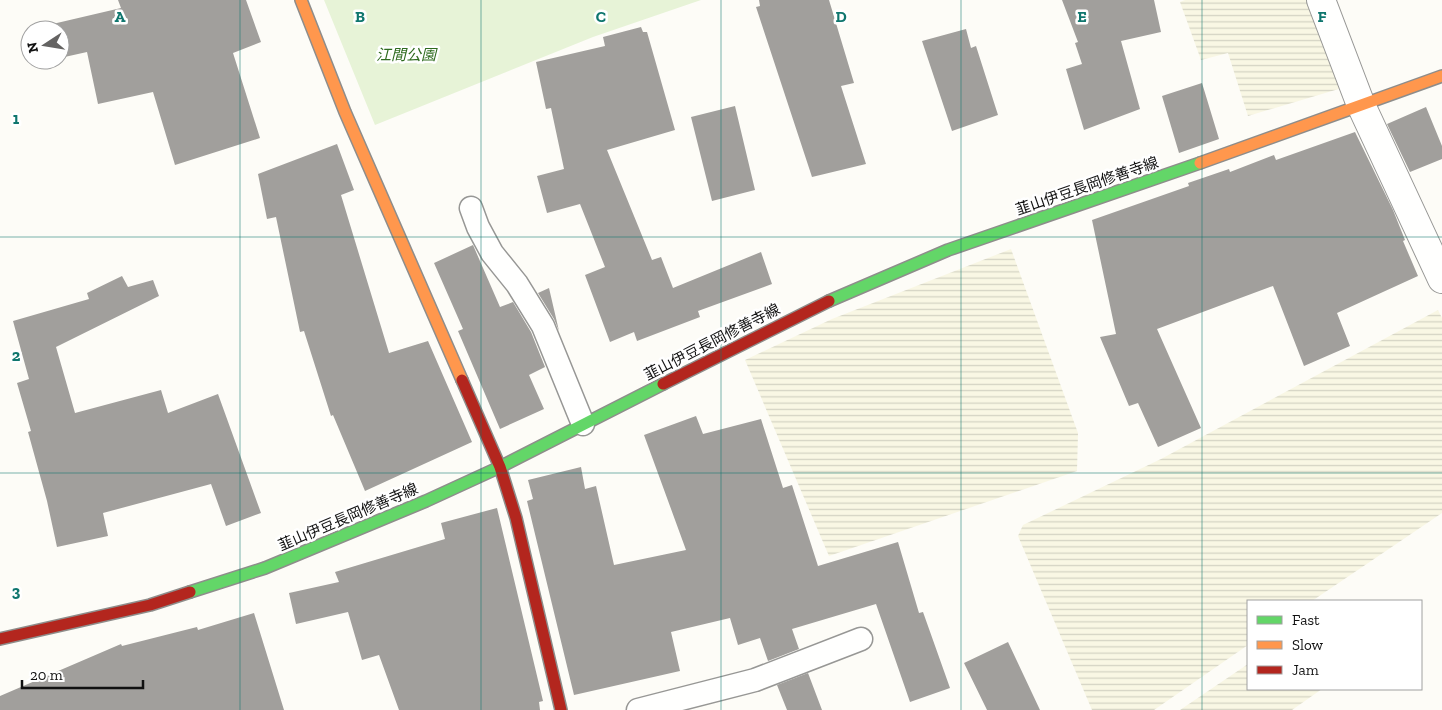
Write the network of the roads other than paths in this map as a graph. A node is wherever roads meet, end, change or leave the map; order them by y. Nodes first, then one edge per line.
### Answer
1 (301, 0) edge
2 (1321, 0) edge
3 (1442, 76) edge
4 (1361, 105) junction
5 (471, 208) dead end
6 (1442, 279) edge
7 (583, 424) junction
8 (500, 467) junction
9 (0, 639) edge
10 (862, 639) dead end
11 (561, 710) edge
12 (638, 710) edge

1 - 8 main road
2 - 4 street
3 - 4 main road, 韮山伊豆長岡修善寺線
4 - 6 street
4 - 7 main road, 韮山伊豆長岡修善寺線
5 - 7 lane
7 - 8 main road, 韮山伊豆長岡修善寺線
8 - 9 main road, 韮山伊豆長岡修善寺線
8 - 11 main road
10 - 12 lane

